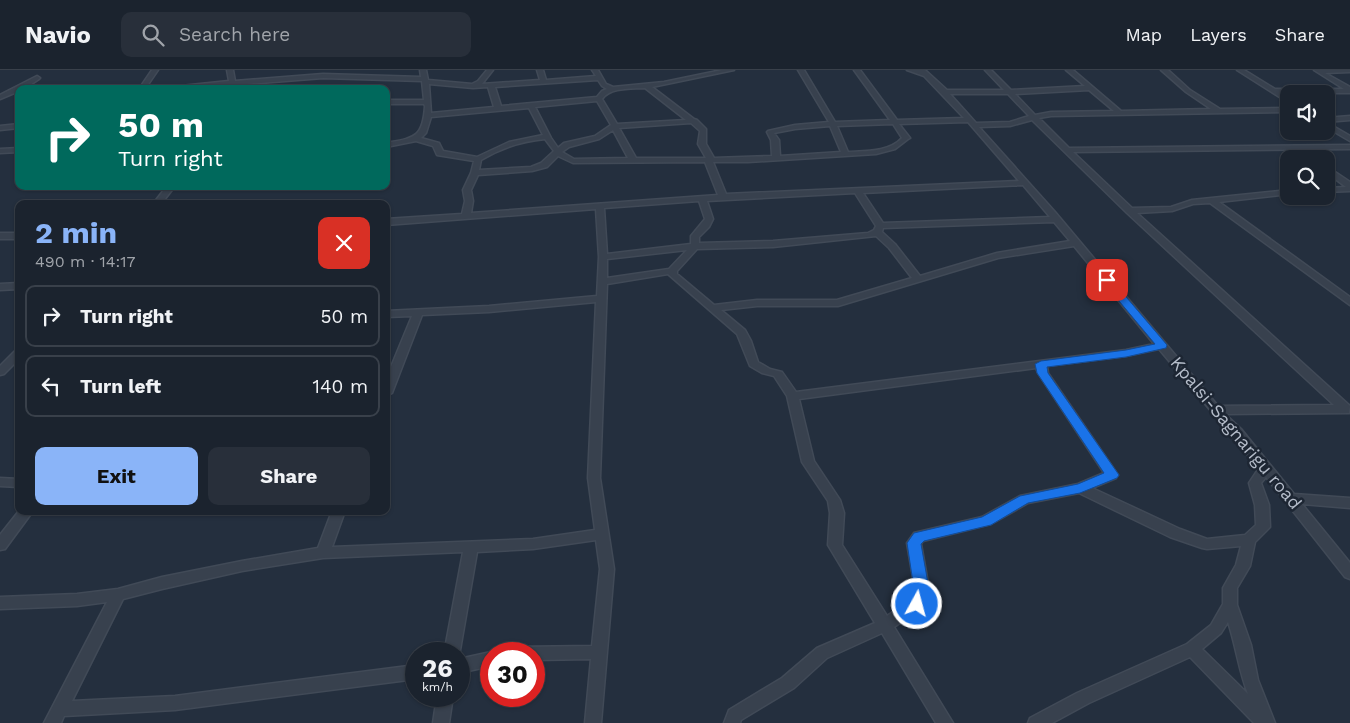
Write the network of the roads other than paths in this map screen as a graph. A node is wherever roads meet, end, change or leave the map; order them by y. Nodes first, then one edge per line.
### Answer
1 (155, 70) edge
2 (230, 70) edge
3 (358, 70) edge
4 (423, 70) edge
5 (490, 70) edge
6 (540, 70) edge
7 (595, 70) edge
8 (695, 70) edge
9 (731, 70) edge
10 (801, 70) edge
11 (857, 70) edge
12 (910, 70) edge
13 (988, 70) edge
14 (1069, 70) edge
15 (1164, 70) edge
16 (1240, 70) edge
17 (1350, 70) edge
18 (1318, 71) edge
19 (923, 72) edge
20 (702, 76) junction
21 (37, 78) dead end
22 (599, 78) junction
23 (355, 80) junction
24 (425, 80) junction
25 (544, 82) junction
26 (232, 83) junction
27 (26, 85) edge
28 (145, 85) edge
29 (206, 85) edge
30 (492, 85) junction
31 (473, 86) junction
32 (647, 86) junction
33 (1090, 88) junction
34 (612, 89) junction
35 (15, 90) edge
36 (1350, 90) edge
37 (1008, 91) junction
38 (1273, 91) junction
39 (945, 92) junction
40 (1280, 95) edge
41 (0, 97) edge
42 (598, 99) junction
43 (390, 102) edge
44 (427, 102) junction
45 (531, 105) junction
46 (498, 108) junction
47 (1280, 110) edge
48 (1218, 111) junction
49 (1120, 113) junction
50 (428, 115) junction
51 (1034, 116) junction
52 (1350, 118) edge
53 (1335, 119) edge
54 (695, 121) junction
55 (895, 123) junction
56 (971, 123) junction
57 (833, 124) junction
58 (15, 126) edge
59 (614, 126) junction
60 (0, 128) edge
61 (1335, 130) edge
62 (548, 137) junction
63 (416, 139) junction
64 (1350, 139) edge
65 (390, 144) edge
66 (1299, 148) junction
67 (1350, 148) edge
68 (15, 150) edge
69 (1066, 150) junction
70 (1302, 150) edge
71 (0, 151) edge
72 (557, 152) junction
73 (845, 154) junction
74 (776, 158) junction
75 (478, 159) junction
76 (709, 160) junction
77 (633, 161) junction
78 (475, 173) junction
79 (1335, 176) edge
80 (1023, 183) junction
81 (1350, 188) edge
82 (1335, 189) edge
83 (168, 190) edge
84 (857, 190) junction
85 (1280, 193) edge
86 (723, 197) junction
87 (702, 198) junction
88 (160, 200) edge
89 (1212, 200) junction
90 (600, 206) junction
91 (1130, 211) junction
92 (466, 215) junction
93 (1054, 219) junction
94 (390, 222) edge
95 (879, 229) junction
96 (0, 236) edge
97 (15, 236) edge
98 (1075, 244) junction
99 (696, 246) junction
100 (603, 256) junction
101 (672, 272) junction
102 (918, 279) junction
103 (601, 282) junction
104 (15, 286) edge
105 (0, 287) edge
106 (601, 300) junction
107 (1350, 302) edge
108 (712, 308) junction
109 (418, 312) junction
110 (390, 314) edge
111 (1162, 345) junction
112 (15, 357) edge
113 (1041, 364) junction
114 (392, 369) edge
115 (0, 372) edge
116 (793, 396) junction
117 (1348, 409) edge
118 (1216, 410) junction
119 (1265, 468) junction
120 (0, 482) edge
121 (15, 483) edge
122 (1080, 488) junction
123 (1292, 499) junction
124 (1350, 503) edge
125 (24, 515) edge
126 (337, 515) edge
127 (602, 534) junction
128 (1249, 540) junction
129 (0, 545) edge
130 (471, 548) junction
131 (323, 553) junction
132 (1350, 573) edge
133 (118, 595) junction
134 (0, 603) edge
135 (1230, 605) junction
136 (884, 625) junction
137 (454, 642) edge
138 (1192, 649) junction
139 (600, 652) junction
140 (545, 653) edge
141 (405, 673) edge
142 (443, 707) edge
143 (56, 716) edge
144 (441, 723) edge
145 (594, 723) edge
146 (732, 723) edge
147 (945, 723) edge
148 (1036, 723) edge
149 (1266, 723) edge

1 - 28 street
2 - 26 street
3 - 23 street
4 - 24 street
5 - 31 street
6 - 25 street
7 - 22 street
8 - 20 street
9 - 20 street
10 - 57 street
11 - 55 street
12 - 19 street
13 - 37 street
14 - 33 street
15 - 48 street
16 - 38 street
17 - 18 street
18 - 36 street
19 - 39 street, Kpalsi-Sagnarigu road
20 - 32 street
21 - 27 street
22 - 25 street
22 - 34 street
23 - 24 street
23 - 26 street
24 - 31 street
24 - 44 street
25 - 30 street
26 - 29 street
30 - 31 street
30 - 46 street
32 - 34 street
32 - 54 street
33 - 37 street
33 - 49 street
34 - 42 street
35 - 41 street
36 - 38 street
37 - 39 street
37 - 51 street
38 - 40 street
39 - 56 street, Kpalsi-Sagnarigu road
42 - 45 street
42 - 59 street
43 - 44 street
44 - 50 street
45 - 46 street
45 - 62 street
46 - 50 street
47 - 48 street
48 - 49 street
49 - 51 street
50 - 63 street
51 - 56 street
51 - 69 street
52 - 53 street
54 - 59 street
54 - 76 street
55 - 56 street
55 - 57 street
55 - 73 street
56 - 80 street, Kpalsi-Sagnarigu road
57 - 73 street
57 - 74 street
58 - 60 street
59 - 72 street
59 - 77 street
61 - 64 street
62 - 72 street
62 - 75 street
63 - 65 street
63 - 75 street
66 - 67 street
66 - 69 street
66 - 70 street
68 - 71 street
69 - 91 street
72 - 77 street
72 - 78 street
73 - 74 street
74 - 76 street
75 - 78 street
76 - 77 street
76 - 86 street
78 - 92 street
79 - 81 street
80 - 84 street
80 - 93 street, Kpalsi-Sagnarigu road
81 - 82 street
83 - 88 street
84 - 86 street
84 - 95 street
85 - 89 street
86 - 87 street
87 - 90 street
87 - 99 street
89 - 91 street
89 - 107 street
90 - 92 street
90 - 100 street
91 - 117 street
92 - 94 street
93 - 95 street
93 - 98 street, Kpalsi-Sagnarigu road
95 - 99 street
95 - 102 street
96 - 97 street
98 - 102 street
98 - 111 street, Kpalsi-Sagnarigu road
99 - 100 street
99 - 101 street
100 - 103 street
101 - 103 street
101 - 108 street
102 - 108 street
103 - 106 street
104 - 105 street
106 - 109 street
106 - 127 street
108 - 116 street
109 - 110 street
109 - 114 street
111 - 113 street
111 - 118 street, Kpalsi-Sagnarigu road
112 - 115 street
113 - 116 street
113 - 122 street
116 - 136 street
117 - 118 street
118 - 119 street, Kpalsi-Sagnarigu road
119 - 123 street, Kpalsi-Sagnarigu road
119 - 128 street
120 - 121 street
122 - 128 street
122 - 136 street
123 - 124 street
123 - 132 street, Kpalsi-Sagnarigu road
125 - 129 street
126 - 131 street
127 - 130 street
127 - 139 street
128 - 135 street
130 - 131 street
130 - 137 street
131 - 133 street
133 - 134 street
133 - 143 street
135 - 138 street
135 - 149 street
136 - 146 street
136 - 147 street
138 - 148 street
138 - 149 street
139 - 140 street
139 - 145 street
141 - 143 street
142 - 144 street

